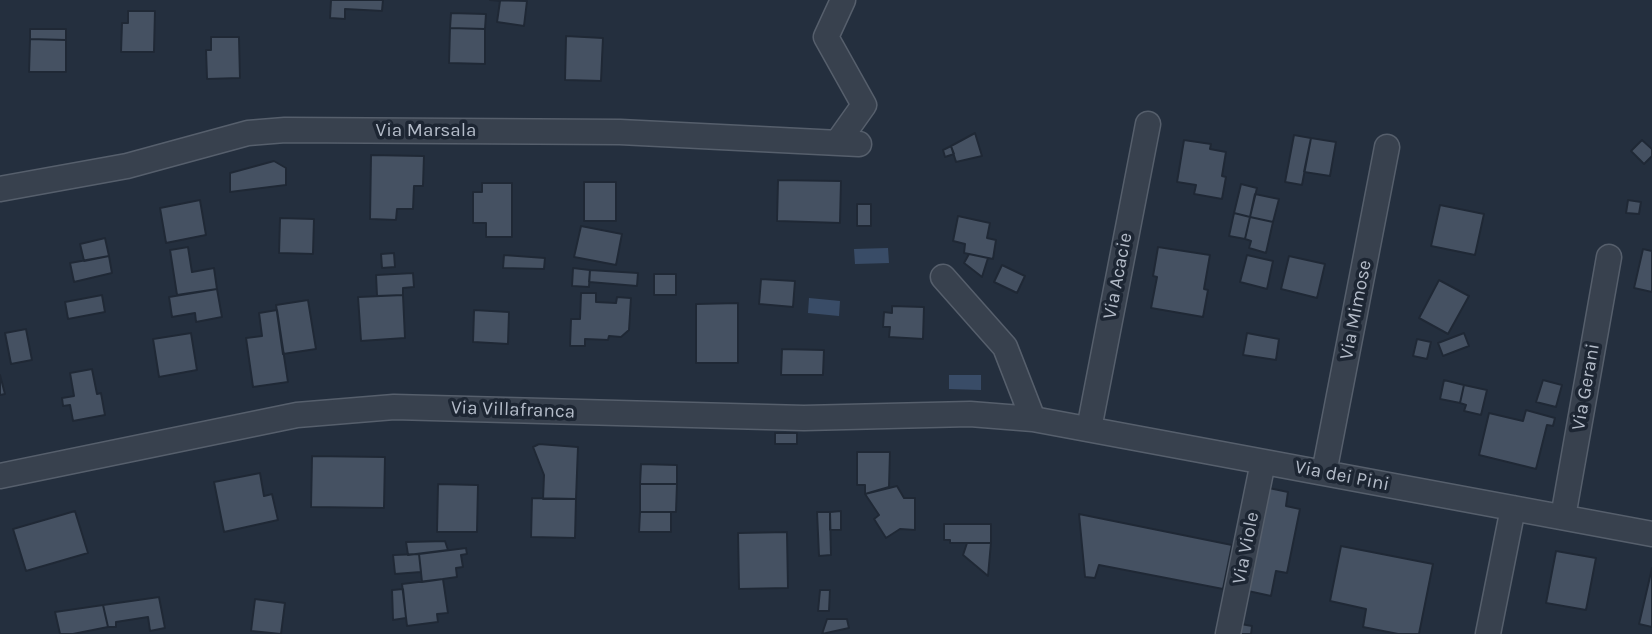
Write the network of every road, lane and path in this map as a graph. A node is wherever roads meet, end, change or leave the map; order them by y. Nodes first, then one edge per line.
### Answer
1 (843, 0) edge
2 (1148, 124) dead end
3 (1387, 147) dead end
4 (0, 189) edge
5 (1609, 257) dead end
6 (943, 277) dead end
7 (1033, 419) junction
8 (1089, 429) junction
9 (1263, 462) junction
10 (1324, 473) junction
11 (0, 476) edge
12 (1513, 508) junction
13 (1563, 517) junction
14 (1652, 534) edge
15 (1228, 634) edge
16 (1488, 634) edge

1 - 4 street, Via Marsala
2 - 8 street, Via Acacie
3 - 10 street, Via Mimose
5 - 13 street, Via Gerani
6 - 7 street
7 - 8 street, Via dei Pini
7 - 11 street, Via Villafranca
8 - 9 street, Via dei Pini
9 - 10 street, Via dei Pini
9 - 15 street, Via Viole
10 - 12 street, Via dei Pini
12 - 13 street, Via dei Pini
12 - 16 street
13 - 14 street, Via dei Pini

